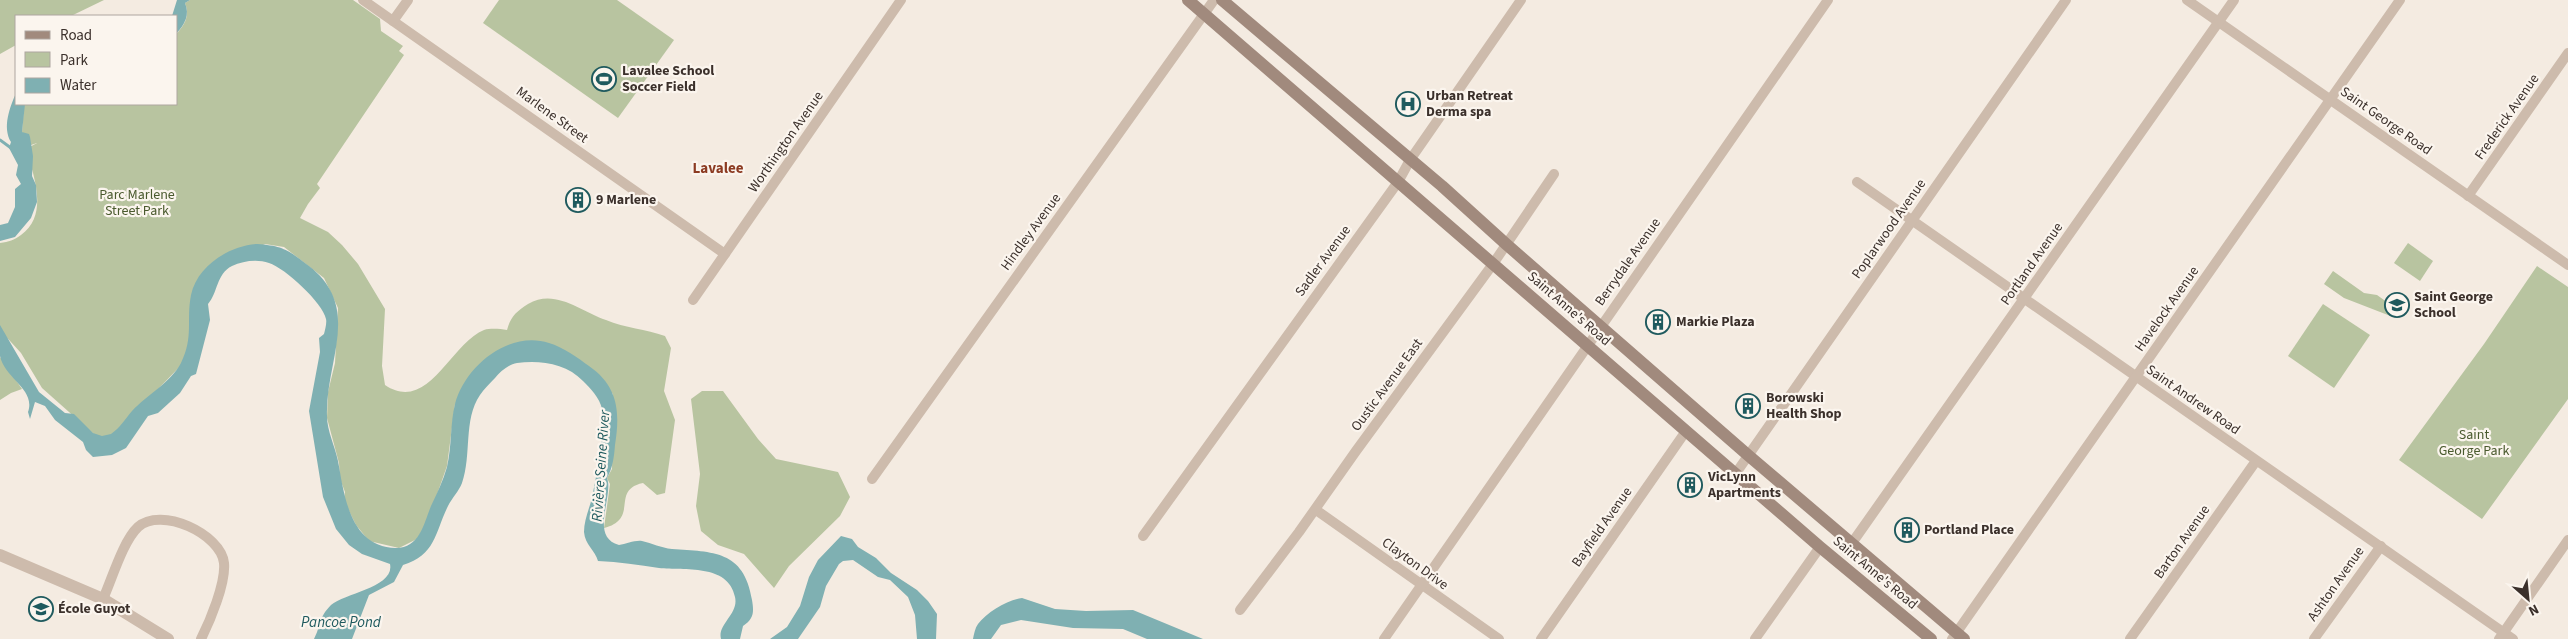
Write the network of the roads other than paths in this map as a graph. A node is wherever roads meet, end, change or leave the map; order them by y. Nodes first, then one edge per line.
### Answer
1 (363, 0) edge
2 (408, 0) edge
3 (902, 0) edge
4 (1188, 0) edge
5 (1214, 0) edge
6 (1222, 0) edge
7 (1521, 0) edge
8 (1828, 0) edge
9 (2066, 0) edge
10 (2187, 0) edge
11 (2234, 0) edge
12 (2400, 0) edge
13 (1204, 14) junction
14 (393, 21) junction
15 (2218, 22) junction
16 (2568, 53) edge
17 (2331, 99) junction
18 (1410, 160) junction
19 (1554, 174) dead end
20 (1398, 182) junction
21 (1857, 182) dead end
22 (2468, 196) junction
23 (1911, 221) junction
24 (1506, 244) junction
25 (725, 254) junction
26 (1493, 264) junction
27 (2568, 265) edge
28 (2025, 299) junction
29 (693, 300) dead end
30 (1600, 326) junction
31 (1588, 346) junction
32 (2137, 377) junction
33 (1686, 431) junction
34 (1749, 456) junction
35 (2256, 461) junction
36 (1736, 473) junction
37 (872, 479) dead end
38 (1316, 510) junction
39 (1143, 536) dead end
40 (2568, 540) edge
41 (1852, 543) junction
42 (1820, 546) junction
43 (2381, 546) junction
44 (0, 554) edge
45 (1422, 587) junction
46 (103, 599) junction
47 (1240, 610) dead end
48 (2502, 636) edge
49 (1958, 637) edge
50 (168, 639) edge
51 (201, 639) edge
52 (1384, 639) edge
53 (1499, 639) edge
54 (1541, 639) edge
55 (1755, 639) edge
56 (1931, 639) edge
57 (2130, 639) edge
58 (2314, 639) edge
59 (2514, 639) edge

1 - 14 street, Marlene Street
2 - 14 street
3 - 25 street, Worthington Avenue
4 - 13 main road, Saint Anne's Road
5 - 13 street, Hindley Avenue
6 - 18 main road, Saint Anne's Road
7 - 18 street, Sadler Avenue
8 - 30 street, Berrydale Avenue
9 - 23 street, Poplarwood Avenue
10 - 15 street, Saint George Road
11 - 15 street, Portland Avenue
12 - 17 street, Havelock Avenue
13 - 20 main road, Saint Anne's Road
13 - 37 street, Hindley Avenue
14 - 25 street, Marlene Street
15 - 17 street, Saint George Road
15 - 28 street, Portland Avenue
16 - 22 street, Frederick Avenue
17 - 22 street, Saint George Road
17 - 32 street, Havelock Avenue
18 - 20 street, Sadler Avenue
18 - 24 main road, Saint Anne's Road
19 - 24 street, Oustic Avenue East
20 - 26 main road, Saint Anne's Road
20 - 39 street, Sadler Avenue
21 - 23 street, Saint Andrew Road
22 - 27 street, Saint George Road
23 - 28 street, Saint Andrew Road
23 - 34 street, Poplarwood Avenue
24 - 26 street, Oustic Avenue East
24 - 30 main road, Saint Anne's Road
25 - 29 street, Worthington Avenue
26 - 31 main road, Saint Anne's Road
26 - 38 street, Oustic Avenue East
28 - 32 street, Saint Andrew Road
28 - 41 street, Portland Avenue
30 - 31 street, Berrydale Avenue
30 - 34 main road, Saint Anne's Road
31 - 33 main road, Saint Anne's Road
31 - 45 street, Berrydale Avenue
32 - 35 street, Saint Andrew Road
32 - 49 street, Havelock Avenue
33 - 36 main road, Saint Anne's Road
33 - 54 street, Bayfield Avenue
34 - 36 street, Poplarwood Avenue
34 - 41 main road, Saint Anne's Road
35 - 43 street, Saint Andrew Road
35 - 57 street, Barton Avenue
36 - 42 main road, Saint Anne's Road
38 - 45 street, Clayton Drive
38 - 47 street, Oustic Avenue East
40 - 48 street
41 - 49 main road, Saint Anne's Road
42 - 55 street
42 - 56 main road, Saint Anne's Road
43 - 48 street, Saint Andrew Road
43 - 58 street, Ashton Avenue
44 - 46 street
45 - 52 street, Berrydale Avenue
45 - 53 street, Clayton Drive
46 - 50 street
46 - 51 street
48 - 59 street, Saint Andrew Road

